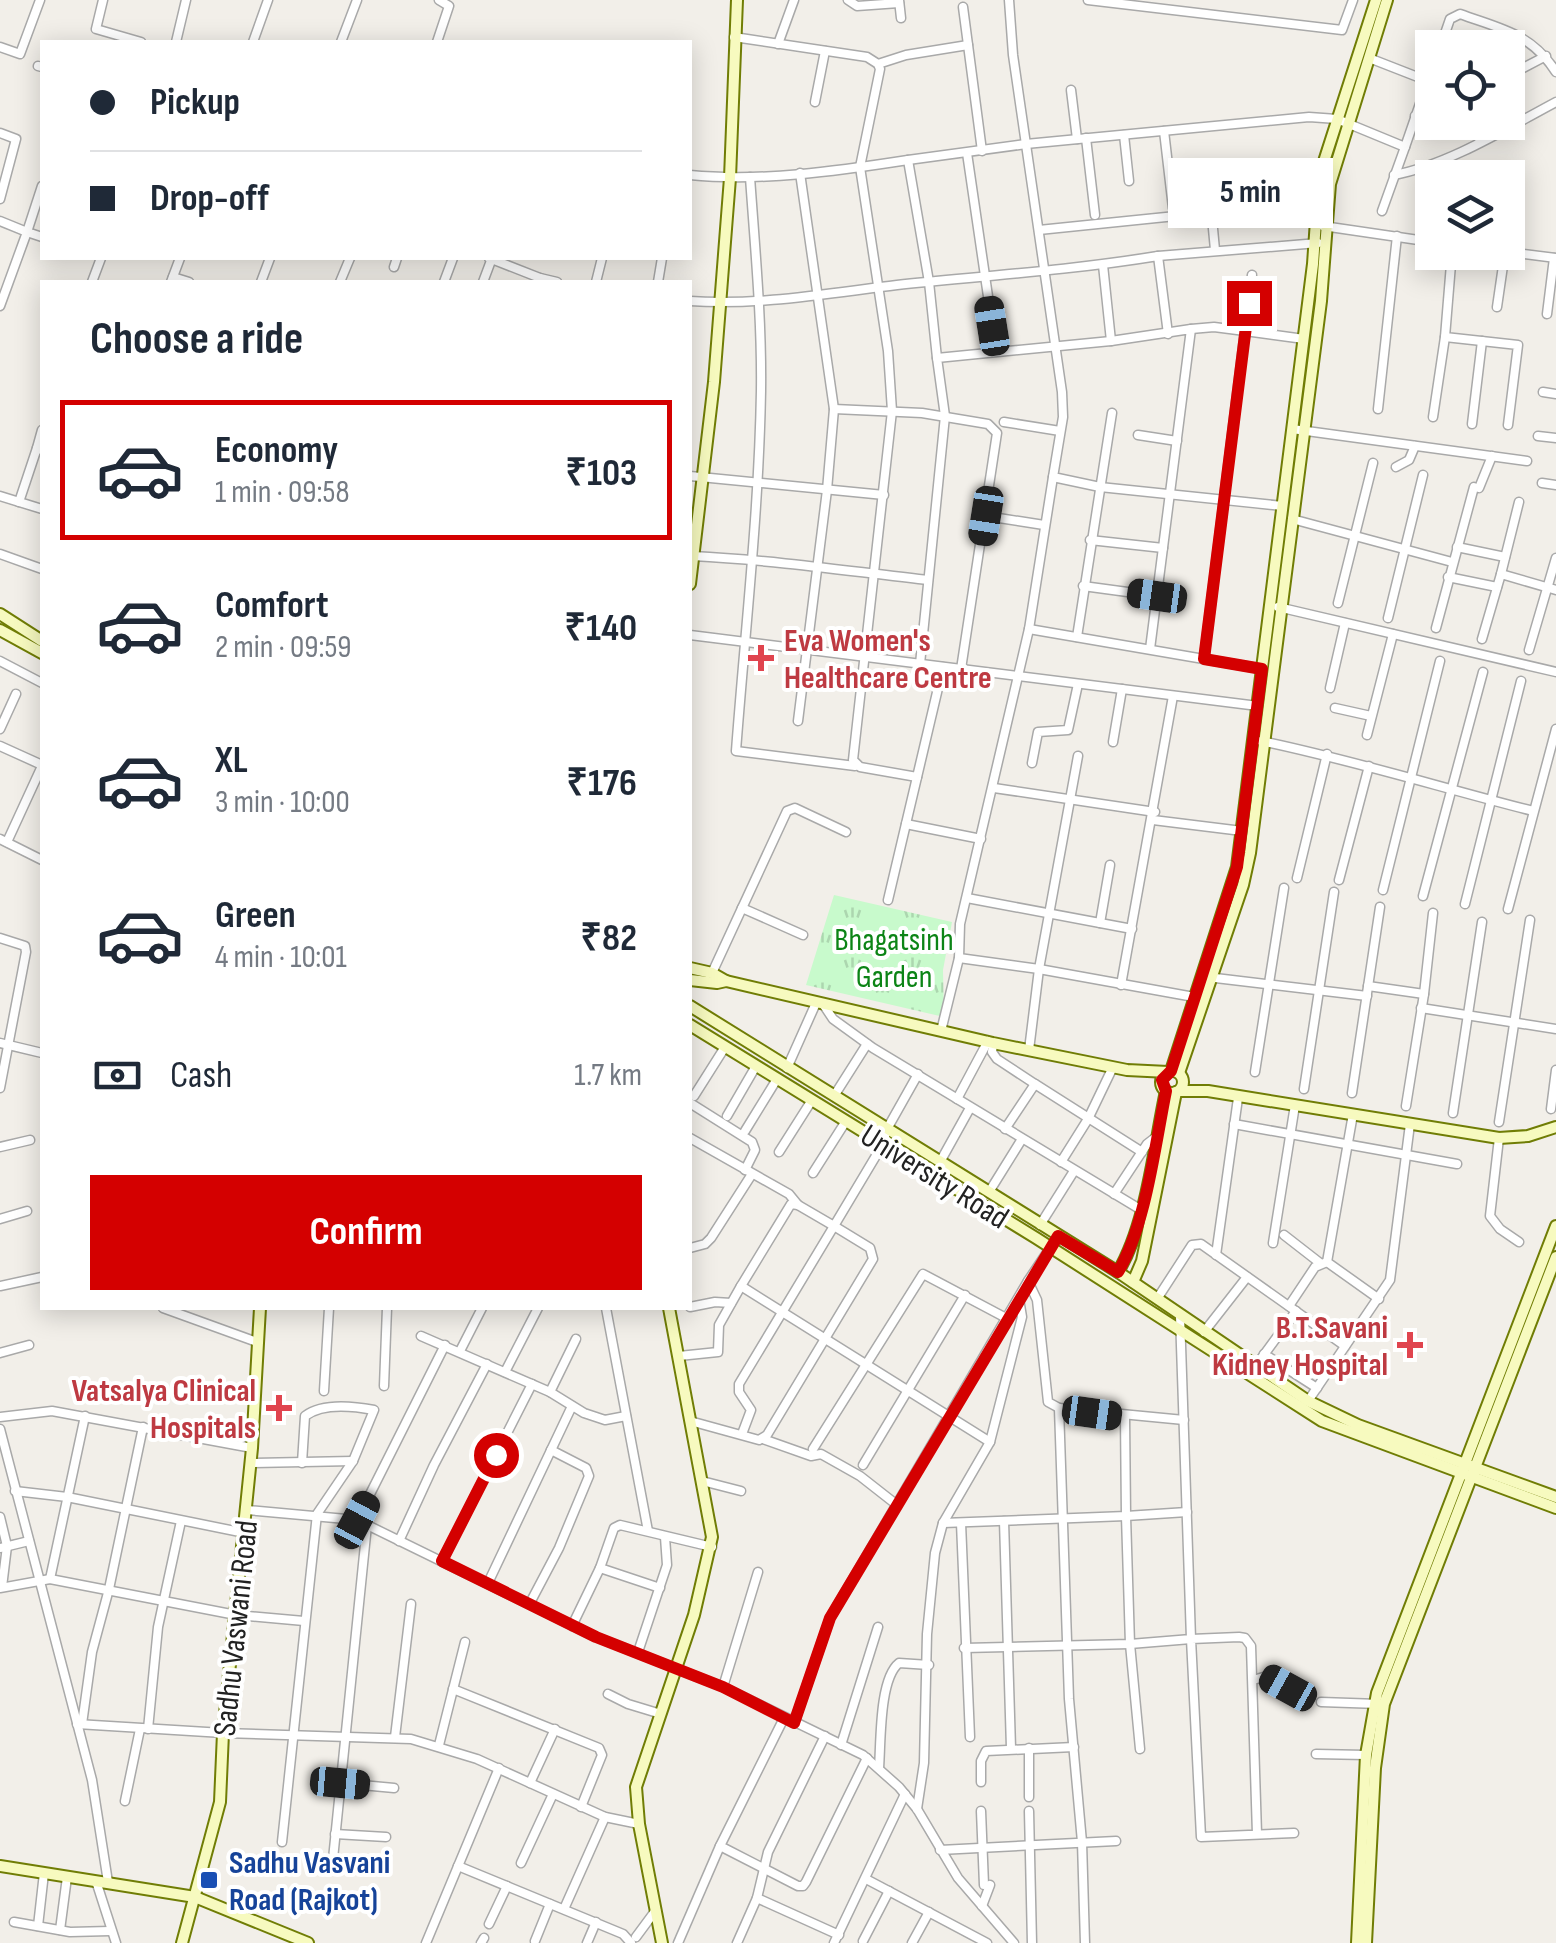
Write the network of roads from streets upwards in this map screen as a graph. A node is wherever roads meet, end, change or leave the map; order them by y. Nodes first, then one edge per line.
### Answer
1 (40, 0) edge
2 (103, 0) edge
3 (186, 0) edge
4 (268, 0) edge
5 (440, 0) edge
6 (737, 0) edge
7 (794, 0) edge
8 (848, 0) edge
9 (1009, 0) edge
10 (1088, 0) edge
11 (1352, 0) edge
12 (1376, 0) edge
13 (1387, 0) edge
14 (353, 1) edge
15 (899, 2) edge
16 (962, 7) dead end
17 (900, 18) dead end
18 (96, 29) junction
19 (1447, 30) edge
20 (1502, 30) edge
21 (734, 37) junction
22 (1525, 39) edge
23 (92, 40) edge
24 (132, 40) edge
25 (176, 40) edge
26 (255, 40) edge
27 (342, 40) edge
28 (438, 40) edge
29 (778, 44) junction
30 (968, 45) junction
31 (0, 47) edge
32 (825, 51) junction
33 (1546, 56) junction
34 (1369, 58) junction
35 (878, 64) junction
36 (1525, 67) edge
37 (1556, 72) edge
38 (1415, 76) edge
39 (1071, 90) dead end
40 (815, 102) dead end
41 (1556, 102) edge
42 (1415, 119) edge
43 (1342, 121) junction
44 (1164, 131) junction
45 (0, 134) edge
46 (1124, 135) junction
47 (1081, 139) junction
48 (1480, 141) joint
49 (1026, 144) junction
50 (1405, 147) junction
51 (982, 151) junction
52 (967, 153) junction
53 (908, 160) junction
54 (860, 166) junction
55 (800, 173) junction
56 (692, 175) edge
57 (1394, 175) junction
58 (750, 176) junction
59 (730, 178) junction
60 (1129, 181) dead end
61 (40, 192) edge
62 (0, 198) edge
63 (1173, 208) dead end
64 (1382, 210) dead end
65 (1095, 216) dead end
66 (0, 221) edge
67 (1321, 226) junction
68 (1038, 230) junction
69 (27, 232) junction
70 (40, 236) edge
71 (1396, 236) junction
72 (1415, 239) edge
73 (1320, 243) junction
74 (1215, 250) junction
75 (1525, 254) edge
76 (1158, 256) junction
77 (1555, 258) edge
78 (495, 260) edge
79 (1103, 265) junction
80 (1042, 269) junction
81 (1451, 270) edge
82 (1503, 270) edge
83 (986, 275) junction
84 (1252, 275) dead end
85 (540, 280) edge
86 (929, 282) junction
87 (876, 288) junction
88 (820, 294) junction
89 (759, 298) junction
90 (692, 301) edge
91 (718, 303) junction
92 (0, 306) edge
93 (1498, 307) dead end
94 (1547, 314) dead end
95 (1191, 329) junction
96 (1246, 331) junction
97 (1168, 334) junction
98 (1445, 337) junction
99 (1304, 339) junction
100 (1482, 341) junction
101 (1110, 342) junction
102 (1518, 345) junction
103 (1056, 346) junction
104 (1532, 346) dead end
105 (996, 351) junction
106 (937, 358) junction
107 (1543, 392) dead end
108 (1556, 394) edge
109 (834, 408) junction
110 (1378, 408) dead end
111 (892, 411) junction
112 (1112, 413) dead end
113 (945, 416) junction
114 (1433, 416) dead end
115 (1004, 422) dead end
116 (1472, 424) dead end
117 (1508, 425) dead end
118 (1292, 429) junction
119 (1060, 430) junction
120 (1306, 430) junction
121 (1138, 434) dead end
122 (1538, 436) dead end
123 (1556, 438) edge
124 (1176, 440) junction
125 (1415, 446) junction
126 (40, 449) edge
127 (1492, 456) junction
128 (1527, 461) dead end
129 (1373, 463) dead end
130 (1396, 467) dead end
131 (1423, 475) dead end
132 (696, 477) edge
133 (1053, 478) junction
134 (755, 482) junction
135 (1542, 483) dead end
136 (1556, 484) edge
137 (1100, 486) junction
138 (828, 490) junction
139 (1170, 493) junction
140 (884, 495) junction
141 (0, 496) edge
142 (1223, 498) junction
143 (20, 502) junction
144 (1519, 502) dead end
145 (40, 508) edge
146 (1286, 514) junction
147 (986, 516) junction
148 (1044, 525) junction
149 (1354, 538) junction
150 (1090, 540) junction
151 (1456, 547) junction
152 (1162, 548) junction
153 (1405, 551) junction
154 (0, 554) edge
155 (693, 556) junction
156 (1505, 558) junction
157 (1556, 558) edge
158 (752, 559) junction
159 (1452, 562) junction
160 (692, 565) edge
161 (40, 568) edge
162 (816, 569) junction
163 (875, 574) junction
164 (1501, 574) junction
165 (1448, 577) junction
166 (928, 580) junction
167 (1083, 586) junction
168 (1497, 587) junction
169 (1552, 588) edge
170 (1157, 596) junction
171 (1338, 603) dead end
172 (1276, 607) junction
173 (0, 614) edge
174 (1388, 618) dead end
175 (1345, 622) junction
176 (1029, 628) junction
177 (1436, 628) dead end
178 (0, 630) edge
179 (1394, 634) junction
180 (692, 635) edge
181 (1077, 637) junction
182 (1482, 639) dead end
183 (40, 640) edge
184 (744, 642) junction
185 (805, 650) junction
186 (1150, 650) junction
187 (1529, 650) dead end
188 (40, 651) edge
189 (865, 657) junction
190 (1204, 659) junction
191 (1440, 660) dead end
192 (0, 661) edge
193 (920, 664) junction
194 (942, 667) junction
195 (961, 669) junction
196 (1262, 669) junction
197 (1483, 672) dead end
198 (1556, 672) edge
199 (1019, 676) junction
200 (1521, 680) dead end
201 (40, 682) edge
202 (1078, 684) junction
203 (1330, 688) dead end
204 (1122, 689) junction
205 (16, 694) dead end
206 (1173, 696) junction
207 (1258, 706) junction
208 (1336, 708) dead end
209 (1372, 716) junction
210 (798, 720) dead end
211 (0, 729) edge
212 (1556, 729) edge
213 (1367, 735) dead end
214 (1259, 741) junction
215 (1113, 742) dead end
216 (0, 746) edge
217 (1327, 754) junction
218 (1078, 756) dead end
219 (1032, 763) dead end
220 (40, 765) edge
221 (856, 766) junction
222 (1369, 766) junction
223 (40, 770) edge
224 (917, 777) junction
225 (1410, 779) junction
226 (994, 788) junction
227 (1451, 790) junction
228 (1070, 799) junction
229 (1491, 800) junction
230 (1533, 810) junction
231 (1154, 816) junction
232 (906, 824) junction
233 (1242, 831) junction
234 (846, 832) dead end
235 (982, 839) junction
236 (3, 841) edge
237 (40, 859) edge
238 (1110, 865) dead end
239 (1296, 878) dead end
240 (1339, 880) dead end
241 (1284, 888) dead end
242 (1383, 890) dead end
243 (1334, 892) dead end
244 (1423, 896) dead end
245 (967, 898) junction
246 (888, 900) dead end
247 (1466, 904) dead end
248 (1380, 907) dead end
249 (742, 908) junction
250 (1508, 909) dead end
251 (1433, 913) dead end
252 (1049, 914) junction
253 (1530, 920) dead end
254 (1482, 922) dead end
255 (1100, 923) junction
256 (1132, 929) junction
257 (803, 935) dead end
258 (0, 938) edge
259 (958, 958) junction
260 (692, 968) edge
261 (1039, 969) junction
262 (712, 973) junction
263 (1207, 977) junction
264 (726, 981) junction
265 (692, 983) edge
266 (1270, 983) junction
267 (1121, 984) junction
268 (1318, 988) junction
269 (1368, 991) junction
270 (1424, 994) junction
271 (1194, 998) junction
272 (819, 1004) junction
273 (692, 1006) edge
274 (1421, 1008) junction
275 (1468, 1017) junction
276 (1515, 1024) junction
277 (692, 1026) edge
278 (1556, 1030) edge
279 (940, 1031) junction
280 (990, 1042) junction
281 (5, 1044) edge
282 (866, 1044) junction
283 (725, 1047) junction
284 (1029, 1050) junction
285 (40, 1053) edge
286 (756, 1066) junction
287 (1112, 1067) junction
288 (787, 1068) junction
289 (1128, 1070) junction
290 (1556, 1070) edge
291 (1255, 1072) dead end
292 (1175, 1073) junction
293 (918, 1074) junction
294 (777, 1079) junction
295 (1035, 1084) junction
296 (0, 1088) edge
297 (1304, 1089) dead end
298 (1171, 1090) junction
299 (1208, 1091) junction
300 (1352, 1093) dead end
301 (834, 1096) junction
302 (1238, 1098) junction
303 (957, 1099) junction
304 (692, 1100) edge
305 (812, 1100) junction
306 (1296, 1104) junction
307 (1406, 1106) dead end
308 (970, 1108) junction
309 (1551, 1109) dead end
310 (1454, 1113) dead end
311 (1353, 1114) junction
312 (726, 1116) dead end
313 (1088, 1119) junction
314 (846, 1121) junction
315 (1499, 1122) dead end
316 (1234, 1124) junction
317 (1410, 1124) junction
318 (1556, 1127) edge
319 (887, 1129) junction
320 (745, 1130) dead end
321 (1005, 1130) junction
322 (1291, 1134) junction
323 (1156, 1137) junction
324 (1499, 1138) junction
325 (30, 1140) dead end
326 (1022, 1140) junction
327 (692, 1141) edge
328 (884, 1144) junction
329 (1348, 1146) junction
330 (0, 1147) edge
331 (779, 1152) dead end
332 (1142, 1152) junction
333 (1405, 1156) junction
334 (940, 1162) junction
335 (1061, 1162) junction
336 (1458, 1164) dead end
337 (1074, 1170) junction
338 (748, 1172) junction
339 (813, 1173) dead end
340 (989, 1192) junction
341 (1114, 1194) junction
342 (798, 1205) junction
343 (27, 1211) dead end
344 (1146, 1213) junction
345 (0, 1219) edge
346 (1040, 1225) junction
347 (834, 1226) junction
348 (1556, 1226) edge
349 (1284, 1235) dead end
350 (1058, 1236) junction
351 (1519, 1242) dead end
352 (1273, 1243) dead end
353 (692, 1247) edge
354 (1050, 1247) junction
355 (1216, 1255) junction
356 (1556, 1257) edge
357 (1324, 1263) junction
358 (1118, 1272) junction
359 (1553, 1272) edge
360 (40, 1277) edge
361 (1247, 1277) junction
362 (1028, 1281) junction
363 (1132, 1282) junction
364 (0, 1286) edge
365 (741, 1286) junction
366 (965, 1295) junction
367 (1019, 1299) junction
368 (1157, 1299) junction
369 (1379, 1299) junction
370 (731, 1303) junction
371 (692, 1306) edge
372 (1292, 1309) junction
373 (169, 1310) edge
374 (260, 1310) edge
375 (329, 1310) edge
376 (387, 1310) edge
377 (478, 1310) edge
378 (537, 1310) edge
379 (606, 1310) edge
380 (670, 1310) edge
381 (782, 1312) junction
382 (1180, 1316) junction
383 (1008, 1319) junction
384 (1179, 1332) junction
385 (1204, 1332) junction
386 (421, 1336) dead end
387 (825, 1338) junction
388 (576, 1339) dead end
389 (257, 1342) junction
390 (445, 1344) junction
391 (29, 1345) dead end
392 (1346, 1346) junction
393 (460, 1352) junction
394 (0, 1353) edge
395 (1264, 1354) junction
396 (679, 1356) junction
397 (487, 1364) junction
398 (866, 1366) junction
399 (1255, 1367) junction
400 (505, 1372) junction
401 (532, 1384) junction
402 (384, 1386) dead end
403 (1317, 1388) junction
404 (324, 1391) dead end
405 (907, 1391) junction
406 (550, 1392) junction
407 (1308, 1400) junction
408 (572, 1406) junction
409 (1059, 1408) junction
410 (86, 1416) junction
411 (626, 1416) junction
412 (950, 1416) junction
413 (0, 1417) edge
414 (1124, 1417) junction
415 (1184, 1420) junction
416 (690, 1421) junction
417 (142, 1427) junction
418 (0, 1429) edge
419 (742, 1434) junction
420 (763, 1439) junction
421 (990, 1442) junction
422 (252, 1448) junction
423 (812, 1449) dead end
424 (550, 1450) junction
425 (353, 1461) junction
426 (251, 1463) junction
427 (302, 1463) junction
428 (863, 1465) dead end
429 (1470, 1472) junction
430 (12, 1480) junction
431 (0, 1482) edge
432 (702, 1482) junction
433 (15, 1491) junction
434 (742, 1491) dead end
435 (1556, 1497) edge
436 (67, 1498) junction
437 (897, 1505) junction
438 (1556, 1508) edge
439 (126, 1509) junction
440 (247, 1510) junction
441 (1187, 1512) junction
442 (317, 1514) junction
443 (1126, 1516) junction
444 (0, 1517) edge
445 (1062, 1519) junction
446 (180, 1520) junction
447 (357, 1520) junction
448 (1004, 1521) junction
449 (961, 1523) junction
450 (943, 1524) junction
451 (367, 1526) junction
452 (648, 1531) junction
453 (244, 1533) junction
454 (665, 1537) junction
455 (28, 1541) junction
456 (400, 1541) junction
457 (4, 1547) edge
458 (712, 1547) junction
459 (442, 1561) junction
460 (600, 1568) junction
461 (758, 1572) dead end
462 (50, 1579) junction
463 (39, 1580) junction
464 (488, 1584) junction
465 (1, 1588) edge
466 (660, 1588) junction
467 (109, 1590) junction
468 (164, 1601) junction
469 (530, 1603) junction
470 (411, 1604) dead end
471 (236, 1615) junction
472 (304, 1621) junction
473 (572, 1626) junction
474 (878, 1626) dead end
475 (1192, 1639) junction
476 (465, 1642) dead end
477 (1130, 1644) junction
478 (1067, 1646) junction
479 (1007, 1647) junction
480 (964, 1648) junction
481 (638, 1652) junction
482 (928, 1665) junction
483 (678, 1668) junction
484 (1253, 1680) junction
485 (723, 1687) junction
486 (453, 1688) junction
487 (608, 1694) dead end
488 (1307, 1699) dead end
489 (1321, 1702) dead end
490 (1379, 1704) junction
491 (661, 1714) junction
492 (784, 1718) junction
493 (794, 1723) junction
494 (80, 1724) junction
495 (144, 1729) junction
496 (555, 1729) junction
497 (224, 1733) junction
498 (291, 1736) junction
499 (825, 1736) junction
500 (344, 1737) junction
501 (395, 1737) junction
502 (970, 1737) dead end
503 (841, 1744) junction
504 (439, 1745) junction
505 (1074, 1747) junction
506 (1012, 1748) junction
507 (1028, 1748) junction
508 (1140, 1749) dead end
509 (1316, 1754) dead end
510 (1366, 1755) junction
511 (867, 1758) junction
512 (499, 1768) junction
513 (879, 1768) junction
514 (980, 1782) dead end
515 (340, 1783) junction
516 (530, 1783) junction
517 (394, 1788) dead end
518 (554, 1794) junction
519 (905, 1794) junction
520 (1029, 1797) dead end
521 (125, 1802) dead end
522 (581, 1807) junction
523 (917, 1809) junction
524 (982, 1811) dead end
525 (1029, 1811) dead end
526 (605, 1817) junction
527 (639, 1824) junction
528 (1294, 1833) dead end
529 (335, 1834) junction
530 (1256, 1834) junction
531 (386, 1838) dead end
532 (1116, 1841) dead end
533 (282, 1842) dead end
534 (1082, 1842) junction
535 (1029, 1845) junction
536 (720, 1846) junction
537 (981, 1848) junction
538 (940, 1850) junction
539 (333, 1859) dead end
540 (520, 1864) dead end
541 (0, 1866) edge
542 (458, 1866) junction
543 (763, 1868) junction
544 (44, 1873) junction
545 (68, 1876) junction
546 (866, 1879) junction
547 (102, 1881) junction
548 (506, 1886) junction
549 (889, 1891) junction
550 (195, 1897) junction
551 (756, 1898) junction
552 (550, 1904) junction
553 (982, 1906) junction
554 (564, 1909) junction
555 (656, 1910) junction
556 (929, 1912) junction
557 (14, 1922) dead end
558 (596, 1922) junction
559 (488, 1924) dead end
560 (38, 1926) junction
561 (60, 1930) junction
562 (110, 1931) junction
563 (661, 1939) edge
564 (836, 1939) edge
565 (633, 1940) edge
566 (863, 1941) edge
567 (535, 1942) edge
568 (116, 1943) edge
569 (182, 1943) edge
570 (308, 1943) edge
571 (426, 1943) edge
572 (587, 1943) edge
573 (679, 1943) edge
574 (737, 1943) edge
575 (912, 1943) edge
576 (986, 1943) edge
577 (1014, 1943) edge
578 (1032, 1943) edge
579 (1085, 1943) edge
580 (1357, 1943) edge
581 (1366, 1943) edge

1 - 31 street
2 - 18 street
3 - 25 street
4 - 26 street
5 - 28 street
6 - 21 street
7 - 29 street
8 - 15 street
9 - 49 street
10 - 11 street
12 - 43 street
13 - 34 street
14 - 27 street
15 - 17 street
16 - 30 street
18 - 23 street
18 - 24 street
19 - 20 street
21 - 29 street
21 - 59 street
22 - 33 street
29 - 32 street
30 - 35 street
30 - 51 street
32 - 35 street
32 - 40 street
33 - 36 street
33 - 37 street
34 - 38 street
34 - 43 street
35 - 54 street
39 - 47 street
41 - 48 street
42 - 50 street
43 - 44 street
43 - 50 street
43 - 67 street
44 - 46 street
44 - 63 street
45 - 62 street
46 - 47 street
46 - 60 street
47 - 49 street
47 - 65 street
48 - 57 street
49 - 51 street
49 - 68 street
50 - 57 street
51 - 52 street
52 - 53 street
52 - 83 street
53 - 54 street
53 - 86 street
54 - 55 street
54 - 87 street
55 - 58 street
55 - 88 street
56 - 59 street
57 - 64 street
58 - 59 street
58 - 89 street
59 - 91 street
61 - 69 street
66 - 69 street
67 - 71 street
67 - 73 street
68 - 74 street
68 - 80 street
69 - 70 street
69 - 92 street
71 - 72 street
71 - 110 street
73 - 74 street
73 - 99 street
73 - 120 street
74 - 76 street
75 - 77 street
76 - 79 street
76 - 97 street
77 - 94 street
78 - 85 street
79 - 80 street
79 - 101 street
80 - 83 street
80 - 103 street
81 - 98 street
82 - 93 street
83 - 86 street
83 - 105 street
84 - 96 street
86 - 87 street
86 - 106 street
87 - 88 street
87 - 111 street
88 - 89 street
88 - 109 street
89 - 91 street
89 - 134 street
90 - 91 street
91 - 132 street
95 - 96 street
95 - 97 street
95 - 124 street
96 - 99 street
96 - 142 street
97 - 101 street
98 - 100 street
98 - 114 street
99 - 118 street
100 - 102 street
100 - 116 street
101 - 103 street
102 - 104 street
102 - 117 street
103 - 105 street
103 - 119 street
105 - 106 street
106 - 113 street
107 - 108 street
109 - 111 street
109 - 138 street
111 - 113 street
111 - 140 street
112 - 137 street
113 - 147 street
113 - 166 street
115 - 119 street
118 - 120 street
118 - 146 street
119 - 133 street
120 - 125 street
120 - 146 street
121 - 124 street
122 - 123 street
124 - 139 street
125 - 127 street
125 - 130 street
126 - 143 street
127 - 128 street
127 - 151 street
129 - 149 street
131 - 153 street
132 - 134 street
132 - 155 street
133 - 137 street
133 - 148 street
134 - 138 street
134 - 158 street
135 - 136 street
137 - 139 street
137 - 150 street
138 - 140 street
138 - 162 street
139 - 142 street
139 - 152 street
140 - 163 street
141 - 143 street
142 - 146 street
142 - 190 street
143 - 145 street
144 - 156 street
146 - 149 street
146 - 172 street
147 - 148 street
147 - 195 street
148 - 176 street
149 - 153 street
149 - 171 street
150 - 152 street
150 - 167 street
151 - 156 street
151 - 159 street
152 - 170 street
153 - 159 street
153 - 174 street
154 - 161 street
155 - 158 street
155 - 160 street
156 - 164 street
157 - 169 street
158 - 162 street
158 - 184 street
159 - 165 street
162 - 163 street
162 - 185 street
163 - 166 street
163 - 189 street
164 - 168 street
164 - 169 street
165 - 168 street
165 - 177 street
166 - 193 street
167 - 170 street
167 - 181 street
168 - 182 street
169 - 187 street
170 - 186 street
172 - 175 street
172 - 196 street
172 - 214 street
173 - 183 street
175 - 179 street
175 - 203 street
176 - 181 street
176 - 199 street
178 - 188 street
179 - 198 street
179 - 209 street
180 - 184 street
181 - 186 street
184 - 185 street
184 - 221 street
185 - 189 street
185 - 210 street
186 - 190 street
189 - 193 street
189 - 221 street
190 - 196 street
191 - 225 street
192 - 201 street
193 - 194 street
194 - 195 street
194 - 224 street
195 - 199 street
196 - 207 street
197 - 227 street
199 - 202 street
199 - 226 street
200 - 229 street
202 - 204 street
202 - 219 street
204 - 206 street
204 - 215 street
205 - 211 street
206 - 207 street
206 - 231 street
207 - 214 street
208 - 209 street
209 - 213 street
212 - 230 street
214 - 217 street
214 - 233 street
214 - 263 street
216 - 220 street
217 - 222 street
217 - 239 street
218 - 228 street
221 - 224 street
222 - 225 street
222 - 240 street
223 - 236 street
224 - 232 street
225 - 227 street
225 - 242 street
226 - 228 street
226 - 235 street
227 - 229 street
227 - 244 street
228 - 231 street
228 - 252 street
229 - 230 street
229 - 247 street
230 - 250 street
231 - 233 street
231 - 256 street
232 - 235 street
232 - 246 street
233 - 263 street
234 - 249 street
235 - 245 street
236 - 237 street
238 - 255 street
241 - 266 street
243 - 268 street
245 - 252 street
245 - 259 street
248 - 269 street
249 - 257 street
249 - 262 street
251 - 270 street
252 - 255 street
252 - 261 street
253 - 276 street
254 - 275 street
255 - 256 street
256 - 267 street
258 - 281 street
259 - 261 street
259 - 279 street
260 - 262 street
261 - 267 street
261 - 284 street
262 - 264 street
263 - 266 street
263 - 271 street
263 - 292 street
264 - 265 street
264 - 272 street
266 - 268 street
266 - 291 street
267 - 271 street
268 - 269 street
268 - 297 street
269 - 270 street
269 - 300 street
270 - 274 street
271 - 292 street
272 - 279 street
272 - 282 street
272 - 288 street
273 - 288 street, University Road
274 - 275 street
274 - 307 street
275 - 276 street
275 - 310 street
276 - 278 street
276 - 315 street
277 - 283 street, University Road
279 - 280 street
280 - 284 street
280 - 295 street
280 - 303 street
281 - 285 street
281 - 296 street
282 - 293 street
282 - 301 street
283 - 286 street, University Road
283 - 304 street
284 - 287 street
286 - 294 street, University Road
286 - 312 street
287 - 289 street
287 - 313 street
288 - 301 street, University Road
289 - 292 street
289 - 298 street
290 - 309 street
292 - 298 street
292 - 298 street
292 - 299 street
293 - 303 street
293 - 319 street
294 - 305 street, University Road
294 - 320 street
295 - 313 street
295 - 321 street
298 - 299 street
298 - 323 street
298 - 344 street
299 - 302 street
301 - 319 street, University Road
302 - 306 street
302 - 316 street
303 - 308 street
304 - 338 street
305 - 314 street, University Road
305 - 331 street
306 - 311 street
306 - 322 street
308 - 321 street
308 - 334 street
311 - 317 street
311 - 329 street
313 - 332 street
313 - 335 street
314 - 328 street, University Road
314 - 339 street
316 - 322 street
316 - 355 street
317 - 324 street
317 - 333 street
318 - 324 street
319 - 328 street
319 - 334 street, University Road
321 - 326 street
322 - 329 street
322 - 352 street
323 - 332 street
323 - 344 street
324 - 351 street
325 - 330 street
326 - 335 street
326 - 340 street
327 - 338 street
328 - 347 street
328 - 354 street, University Road
329 - 333 street
329 - 357 street
332 - 341 street
333 - 336 street
333 - 369 street
334 - 340 street, University Road
335 - 337 street
337 - 341 street
337 - 346 street
338 - 342 street
338 - 353 street
340 - 346 street, University Road
341 - 344 street
342 - 347 street
342 - 365 street
343 - 345 street
344 - 358 street
344 - 363 street
346 - 350 street, University Road
347 - 381 street
347 - 387 street
348 - 429 street
349 - 357 street
350 - 354 street
350 - 358 street, University Road
354 - 362 street
354 - 384 street, University Road
355 - 361 street
355 - 368 street
356 - 359 street
357 - 369 street
357 - 372 street
358 - 363 street, University Road
359 - 429 street
360 - 364 street
361 - 372 street
361 - 385 street
362 - 367 street
362 - 409 street
363 - 368 street, University Road
365 - 370 street
365 - 381 street
366 - 383 street
366 - 398 street
366 - 405 street
367 - 383 street
367 - 421 street
368 - 382 street, University Road
369 - 392 street
370 - 371 street
370 - 396 street
372 - 392 street
372 - 395 street
373 - 389 street
374 - 389 street, Sadhu Vaswani Road
375 - 404 street
376 - 402 street
377 - 393 street
378 - 400 street
379 - 411 street
380 - 396 street
381 - 387 street
381 - 419 street
382 - 384 street
382 - 385 street, University Road
383 - 412 street
384 - 415 street
384 - 429 street, University Road
385 - 399 street, University Road
386 - 390 street
387 - 398 street
387 - 420 street
388 - 406 street
389 - 422 street, Sadhu Vaswani Road
390 - 393 street
390 - 447 street
391 - 394 street
392 - 403 street
393 - 397 street
395 - 399 street
395 - 403 street
396 - 416 street
397 - 400 street
397 - 456 street
398 - 405 street
398 - 423 street
399 - 407 street, University Road
400 - 401 street
401 - 406 street
401 - 459 street
403 - 407 street
405 - 412 street
405 - 428 street
406 - 408 street
407 - 429 street, University Road
408 - 411 street
408 - 424 street
409 - 414 street
409 - 445 street
410 - 413 street
410 - 417 street
410 - 436 street
411 - 452 street
412 - 421 street
412 - 437 street
414 - 415 street
414 - 443 street
415 - 441 street
416 - 419 street
416 - 432 street
417 - 422 street
417 - 439 street
418 - 430 street
419 - 420 street
420 - 437 street
421 - 450 street
422 - 426 street, Sadhu Vaswani Road
424 - 464 street
424 - 469 street
425 - 427 street
425 - 427 street
425 - 442 street
426 - 427 street
426 - 440 street, Sadhu Vaswani Road
429 - 435 street
429 - 438 street, University Road
429 - 490 street
430 - 431 street
430 - 433 street
432 - 434 street
432 - 458 street
433 - 436 street
433 - 455 street
436 - 439 street
436 - 462 street
437 - 493 street
439 - 446 street
439 - 467 street
440 - 442 street
440 - 453 street, Sadhu Vaswani Road
441 - 443 street
441 - 475 street
442 - 447 street
442 - 472 street
443 - 445 street
443 - 477 street
444 - 457 street
445 - 448 street
445 - 478 street
446 - 453 street
446 - 468 street
447 - 451 street
448 - 449 street
448 - 479 street
449 - 450 street
449 - 480 street
450 - 482 street
451 - 456 street
451 - 500 street
452 - 454 street
452 - 460 street
453 - 471 street, Sadhu Vaswani Road
454 - 458 street
454 - 466 street
455 - 457 street
455 - 463 street
456 - 459 street
457 - 465 street
458 - 483 street
459 - 464 street
460 - 466 street
460 - 473 street
461 - 485 street
462 - 463 street
462 - 467 street
463 - 465 street
463 - 494 street
464 - 469 street
466 - 481 street
467 - 468 street
467 - 494 street
468 - 471 street
468 - 495 street
469 - 473 street
470 - 501 street
471 - 472 street
471 - 497 street, Sadhu Vaswani Road
472 - 498 street
473 - 481 street
474 - 503 street
475 - 477 street
475 - 484 street
475 - 530 street
476 - 486 street
477 - 478 street
477 - 508 street
478 - 479 street
478 - 505 street
479 - 480 street
479 - 506 street
480 - 502 street
481 - 483 street
482 - 513 street
482 - 523 street
483 - 485 street
483 - 491 street
484 - 488 street
484 - 530 street
485 - 492 street
486 - 496 street
486 - 504 street
487 - 491 street
489 - 490 street
490 - 510 street
490 - 581 street
491 - 527 street
492 - 493 street
492 - 536 street
493 - 499 street
494 - 495 street
494 - 547 street
495 - 497 street
495 - 521 street
496 - 516 street
496 - 522 street
497 - 498 street
497 - 550 street, Sadhu Vaswani Road
498 - 500 street
498 - 533 street
499 - 503 street
499 - 543 street
500 - 501 street
500 - 515 street
501 - 504 street
503 - 511 street
504 - 512 street
505 - 507 street
505 - 534 street
506 - 507 street
506 - 514 street
507 - 520 street
509 - 510 street
510 - 580 street
511 - 513 street
511 - 543 street
512 - 516 street
512 - 542 street
513 - 519 street
515 - 517 street
515 - 529 street
516 - 518 street
518 - 522 street
518 - 540 street
519 - 523 street
519 - 546 street
522 - 526 street
523 - 538 street
524 - 537 street
525 - 535 street
526 - 527 street
526 - 554 street
527 - 555 street
528 - 530 street
529 - 531 street
529 - 539 street
532 - 534 street
534 - 535 street
534 - 579 street
535 - 537 street
535 - 578 street
536 - 543 street
536 - 573 street
537 - 538 street
537 - 553 street
538 - 553 street
541 - 544 street
542 - 548 street
542 - 571 street
543 - 551 street
544 - 545 street
544 - 560 street
545 - 547 street
545 - 561 street
546 - 549 street
546 - 564 street
547 - 550 street
547 - 562 street
548 - 552 street
548 - 559 street
549 - 556 street
549 - 566 street
550 - 569 street, Sadhu Vaswani Road
550 - 570 street
551 - 564 street
551 - 574 street
552 - 554 street
552 - 567 street
553 - 577 street
554 - 558 street
555 - 563 street
555 - 565 street
556 - 575 street
556 - 576 street
557 - 560 street
558 - 565 street
558 - 572 street
560 - 561 street
561 - 562 street
562 - 568 street
563 - 573 street

